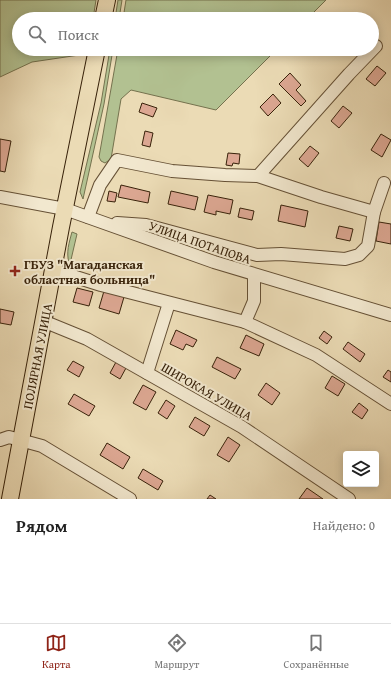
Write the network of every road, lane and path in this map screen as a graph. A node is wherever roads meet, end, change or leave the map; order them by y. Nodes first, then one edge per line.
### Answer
1 (107, 0) edge
2 (105, 12) edge
3 (96, 56) edge
4 (366, 56) edge
5 (258, 176) junction
6 (384, 183) dead end
7 (0, 197) edge
8 (65, 209) junction
9 (374, 212) junction
10 (88, 217) junction
11 (106, 223) junction
12 (53, 269) junction
13 (254, 275) junction
14 (169, 303) junction
15 (391, 315) edge
16 (43, 321) junction
17 (245, 322) junction
18 (147, 373) junction
19 (391, 404) edge
20 (0, 440) edge
21 (20, 441) junction
22 (10, 499) edge
23 (130, 499) edge
24 (349, 499) edge

1 - 2 main road
3 - 8 main road, ПОЛЯРНАЯ УЛИЦА
4 - 5 street
5 - 9 street
5 - 10 street
6 - 9 street
7 - 8 street, УЛИЦА ПОТАПОВА
8 - 10 street, УЛИЦА ПОТАПОВА
8 - 12 main road, ПОЛЯРНАЯ УЛИЦА
9 - 11 street
10 - 11 street, УЛИЦА ПОТАПОВА
11 - 13 street, УЛИЦА ПОТАПОВА
12 - 14 street
12 - 16 main road, ПОЛЯРНАЯ УЛИЦА
13 - 15 street, УЛИЦА ПОТАПОВА
13 - 17 street
14 - 17 street
14 - 18 street
16 - 18 street, ШИРОКАЯ УЛИЦА
16 - 21 main road, ПОЛЯРНАЯ УЛИЦА
17 - 19 street
18 - 24 street, ШИРОКАЯ УЛИЦА
20 - 21 street
21 - 22 main road, ПОЛЯРНАЯ УЛИЦА
21 - 23 street

